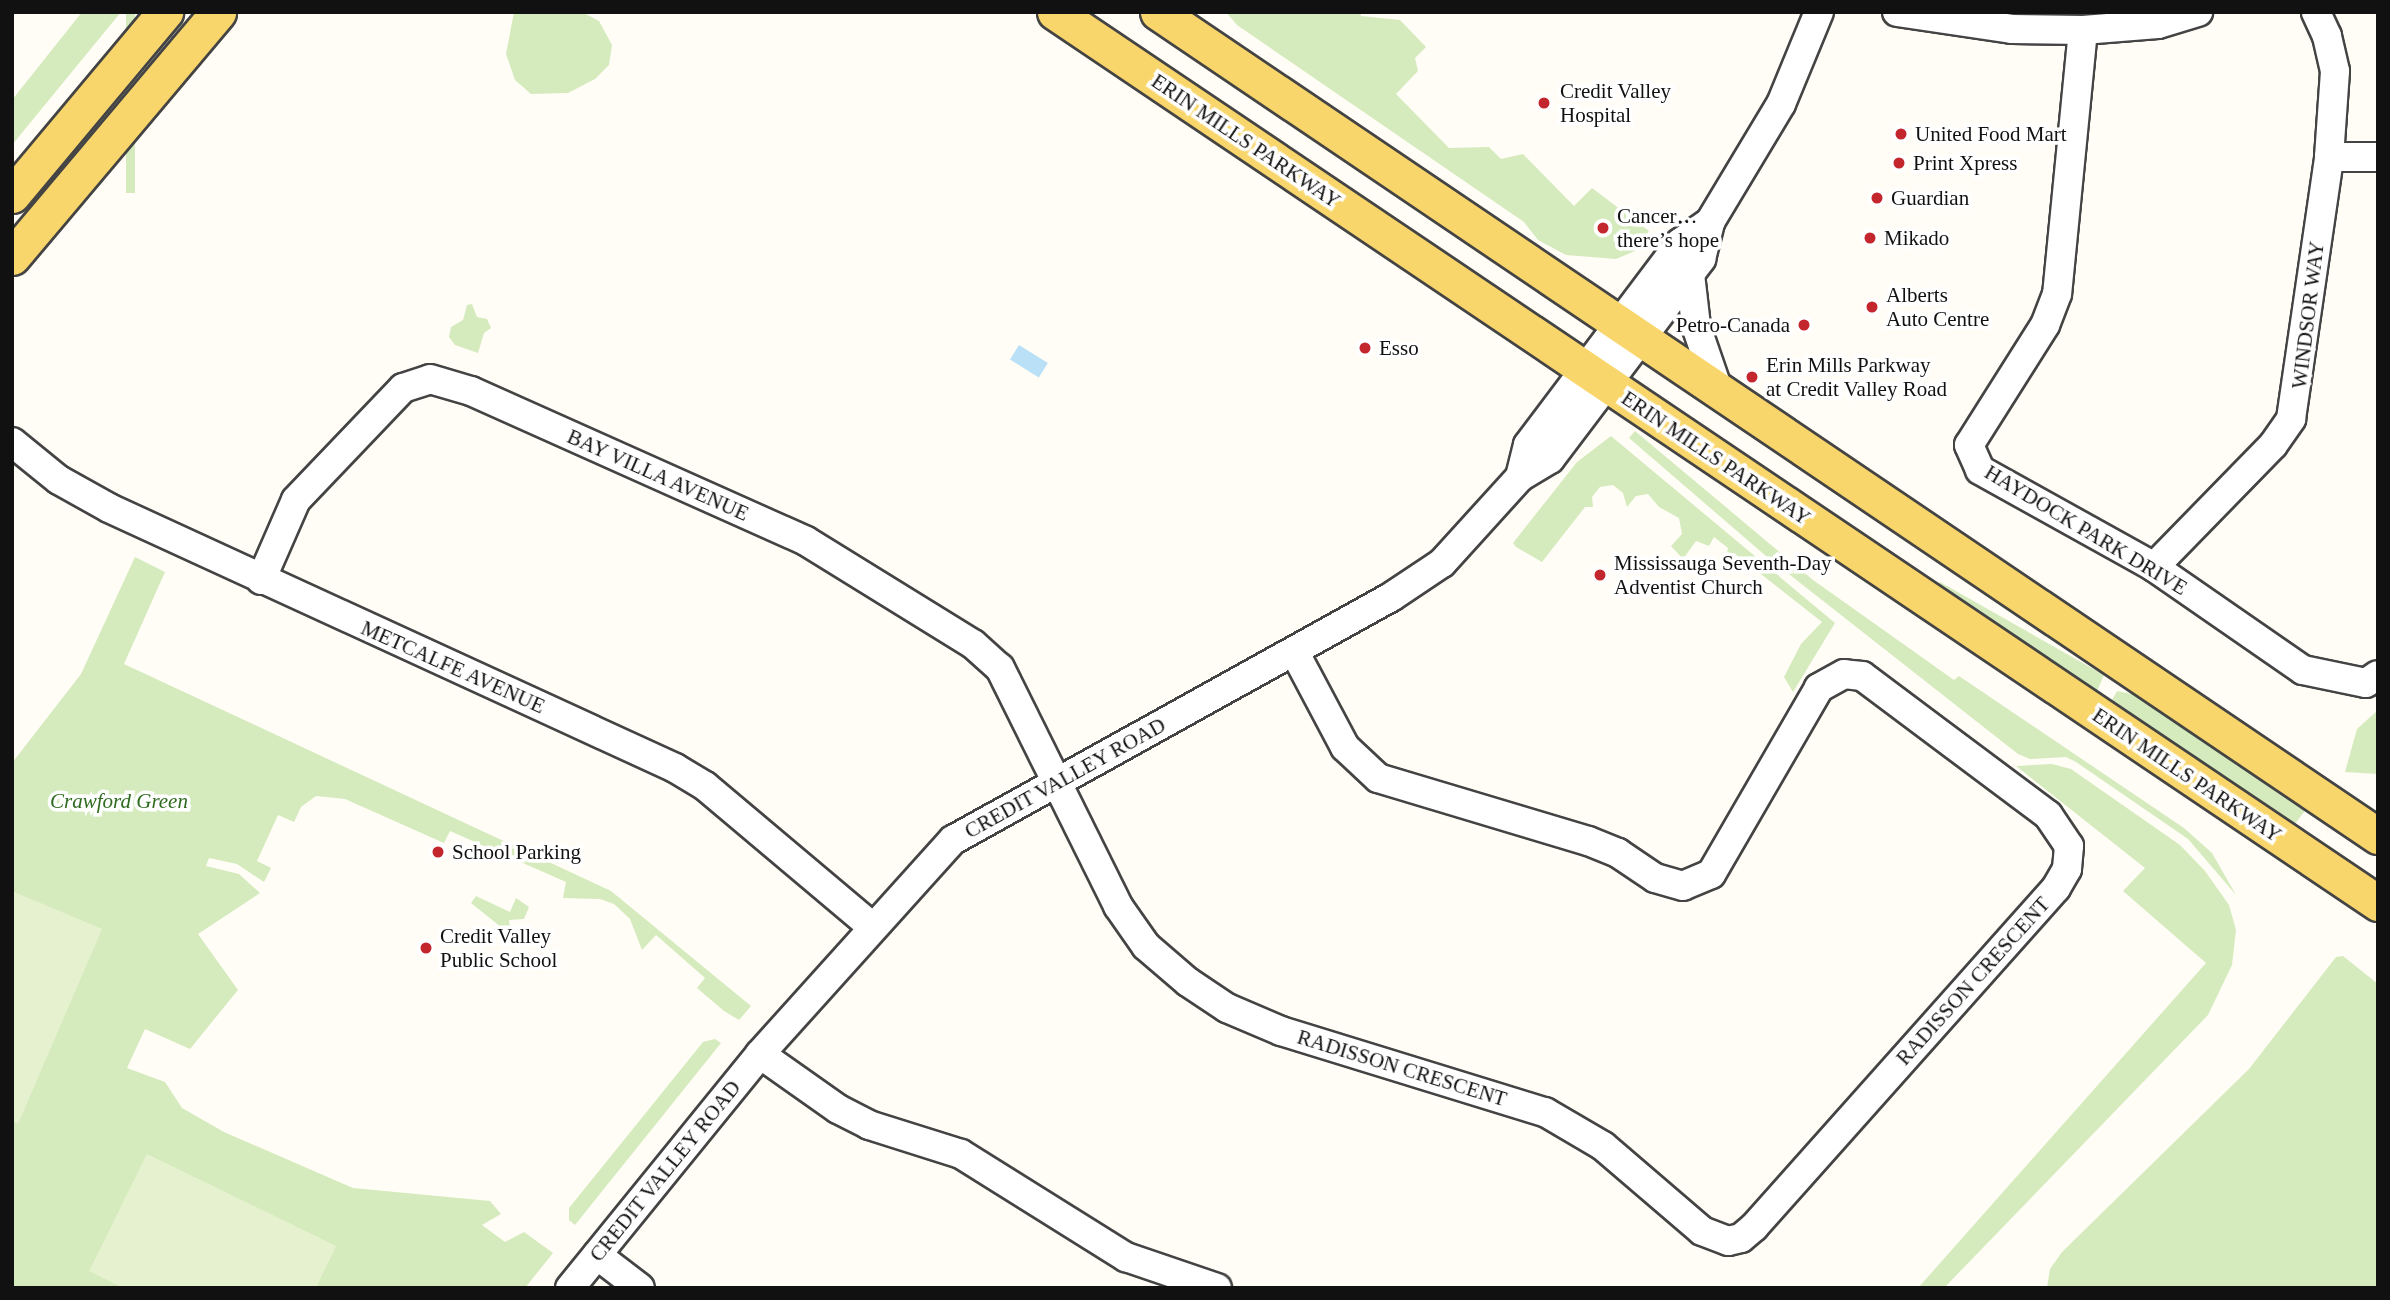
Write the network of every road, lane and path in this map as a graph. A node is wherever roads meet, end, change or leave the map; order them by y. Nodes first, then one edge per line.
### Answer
1 (165, 12) edge
2 (218, 12) edge
3 (1055, 12) edge
4 (1158, 12) edge
5 (1819, 12) edge
6 (1897, 12) edge
7 (2198, 12) edge
8 (2316, 12) edge
9 (2083, 30) junction
10 (2329, 157) junction
11 (2378, 157) edge
12 (12, 195) edge
13 (1710, 222) junction
14 (12, 257) edge
15 (1690, 274) junction
16 (1630, 331) junction
17 (1596, 376) junction
18 (1718, 390) junction
19 (12, 442) edge
20 (2154, 567) junction
21 (261, 580) junction
22 (1295, 653) junction
23 (2378, 674) edge
24 (1055, 780) junction
25 (2378, 836) edge
26 (2378, 846) edge
27 (2347, 882) junction
28 (2378, 903) edge
29 (871, 926) junction
30 (760, 1054) junction
31 (597, 1255) junction
32 (570, 1288) edge
33 (640, 1288) edge
34 (1217, 1288) edge

1 - 12 main road
2 - 14 main road
3 - 17 main road, ERIN MILLS PARKWAY
4 - 16 main road
5 - 13 street, CREDIT VALLEY ROAD
6 - 9 street
7 - 9 street
8 - 10 street, WINDSOR WAY
9 - 20 street, HAYDOCK PARK DRIVE
10 - 11 street
10 - 20 street, WINDSOR WAY
13 - 15 street, CREDIT VALLEY ROAD
13 - 16 street, CREDIT VALLEY ROAD
15 - 16 street, CREDIT VALLEY ROAD
15 - 18 street
16 - 17 street, CREDIT VALLEY ROAD
16 - 18 main road
17 - 22 street, CREDIT VALLEY ROAD
17 - 27 main road, ERIN MILLS PARKWAY
18 - 25 main road
19 - 21 street, METCALFE AVENUE
20 - 23 street, HAYDOCK PARK DRIVE
21 - 24 street, BAY VILLA AVENUE
21 - 29 street, METCALFE AVENUE
22 - 24 street, CREDIT VALLEY ROAD
22 - 24 street, RADISSON CRESCENT
24 - 29 street, CREDIT VALLEY ROAD
26 - 27 main road
27 - 28 main road, ERIN MILLS PARKWAY
29 - 30 street, CREDIT VALLEY ROAD
30 - 31 street, CREDIT VALLEY ROAD
30 - 34 street
31 - 32 street, CREDIT VALLEY ROAD
31 - 33 street

